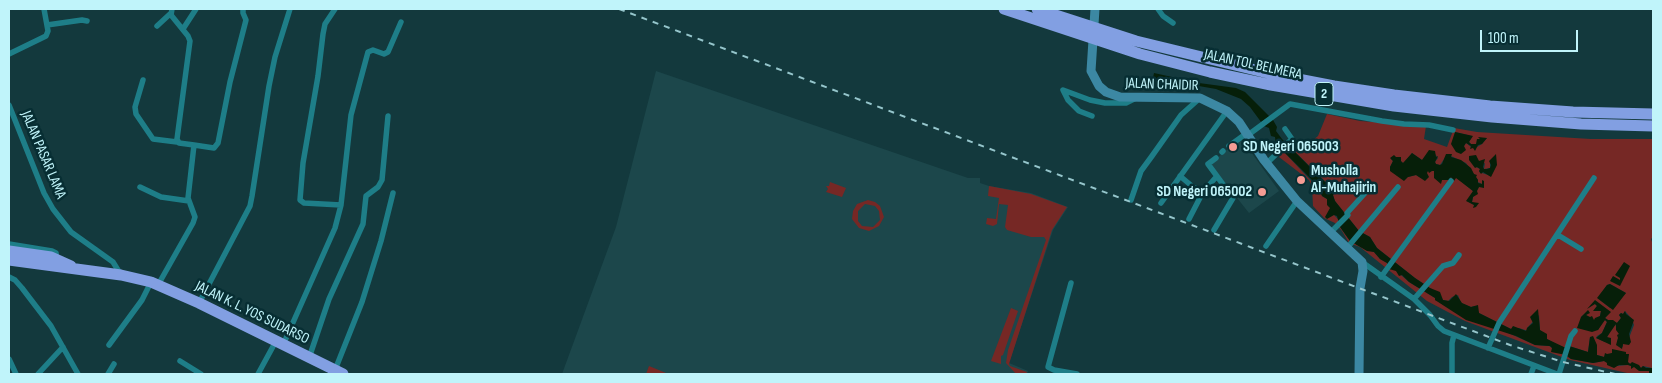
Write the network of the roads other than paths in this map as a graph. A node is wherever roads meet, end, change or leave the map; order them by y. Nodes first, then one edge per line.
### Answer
1 (44, 9) edge
2 (196, 9) edge
3 (243, 9) edge
4 (290, 9) edge
5 (335, 9) edge
6 (1004, 9) edge
7 (1037, 9) edge
8 (1095, 9) edge
9 (1158, 9) edge
10 (171, 11) edge
11 (87, 21) dead end
12 (401, 22) dead end
13 (1173, 23) dead end
14 (47, 25) junction
15 (157, 26) dead end
16 (183, 29) junction
17 (9, 54) edge
18 (143, 80) dead end
19 (1138, 98) junction
20 (1200, 98) junction
21 (9, 105) edge
22 (1227, 111) junction
23 (1653, 114) edge
24 (388, 116) dead end
25 (1092, 116) dead end
26 (1653, 126) edge
27 (1285, 129) dead end
28 (1453, 130) dead end
29 (1248, 134) junction
30 (177, 142) junction
31 (194, 145) junction
32 (1229, 146) dead end
33 (1216, 158) dead end
34 (1267, 163) junction
35 (1180, 176) junction
36 (1217, 176) junction
37 (1594, 178) dead end
38 (1451, 181) dead end
39 (140, 187) dead end
40 (1398, 187) dead end
41 (1203, 192) junction
42 (1366, 192) dead end
43 (393, 193) dead end
44 (1131, 200) dead end
45 (189, 201) junction
46 (1297, 201) junction
47 (1161, 203) dead end
48 (341, 205) junction
49 (1189, 219) dead end
50 (1214, 230) dead end
51 (1330, 233) junction
52 (1558, 234) junction
53 (9, 244) edge
54 (1266, 246) dead end
55 (1349, 246) junction
56 (1581, 249) dead end
57 (9, 251) edge
58 (1459, 255) dead end
59 (9, 260) edge
60 (57, 260) junction
61 (1362, 262) junction
62 (79, 269) junction
63 (1383, 274) junction
64 (121, 275) junction
65 (9, 277) edge
66 (152, 283) junction
67 (1070, 283) dead end
68 (1414, 298) junction
69 (199, 303) junction
70 (1575, 331) dead end
71 (1454, 335) junction
72 (279, 343) junction
73 (109, 345) dead end
74 (63, 347) junction
75 (1488, 348) junction
76 (309, 358) junction
77 (9, 359) edge
78 (180, 361) dead end
79 (114, 364) dead end
80 (1534, 366) junction
81 (339, 372) edge
82 (1053, 372) edge
83 (16, 374) edge
84 (38, 374) edge
85 (78, 374) edge
86 (108, 374) edge
87 (202, 374) edge
88 (258, 374) edge
89 (1077, 374) edge
90 (1359, 374) edge
91 (1452, 374) edge
92 (1531, 374) edge
93 (1558, 374) edge

1 - 14 street
2 - 16 street
3 - 31 street
4 - 69 street
5 - 48 street
6 - 26 highway, JALAN TOL BELMERA / 2
7 - 23 highway, JALAN TOL BELMERA / 2
8 - 19 street, JALAN CHAIDIR
9 - 13 street
10 - 15 street
10 - 16 street
11 - 14 street
12 - 48 street
14 - 17 street
16 - 30 street
18 - 30 street
19 - 20 street, JALAN CHAIDIR
19 - 25 street
20 - 22 street, JALAN CHAIDIR
20 - 44 street
21 - 64 street, JALAN PASAR LAMA
22 - 29 street, JALAN CHAIDIR
22 - 35 street
24 - 76 street
27 - 34 street
28 - 29 street
29 - 32 street
29 - 34 street, JALAN CHAIDIR
30 - 31 street
31 - 45 street
33 - 36 street
34 - 46 street, JALAN CHAIDIR
35 - 41 street
35 - 47 street
36 - 41 street
36 - 50 street
37 - 52 street
38 - 63 street
39 - 45 street
40 - 55 street
41 - 49 street
42 - 51 street
43 - 81 street
45 - 66 street
46 - 51 street, JALAN CHAIDIR
46 - 54 street
48 - 72 street
51 - 55 street, JALAN CHAIDIR
52 - 56 street
52 - 75 street
53 - 60 street
55 - 61 street, JALAN CHAIDIR
57 - 60 highway
58 - 68 street
59 - 62 highway
60 - 62 highway
61 - 63 street
61 - 90 street
62 - 64 highway, JALAN K. L. YOS SUDARSO
63 - 68 street
64 - 66 highway, JALAN K. L. YOS SUDARSO
65 - 74 street
66 - 69 highway, JALAN K. L. YOS SUDARSO
66 - 73 street
67 - 82 street
68 - 71 street
69 - 72 highway, JALAN K. L. YOS SUDARSO
70 - 93 street
71 - 75 street
71 - 91 street
72 - 76 highway, JALAN K. L. YOS SUDARSO
72 - 88 street
74 - 84 street
74 - 85 street
75 - 80 street
76 - 81 highway, JALAN K. L. YOS SUDARSO
77 - 83 street
78 - 87 street
79 - 86 street
80 - 92 street
80 - 93 street
82 - 89 street

